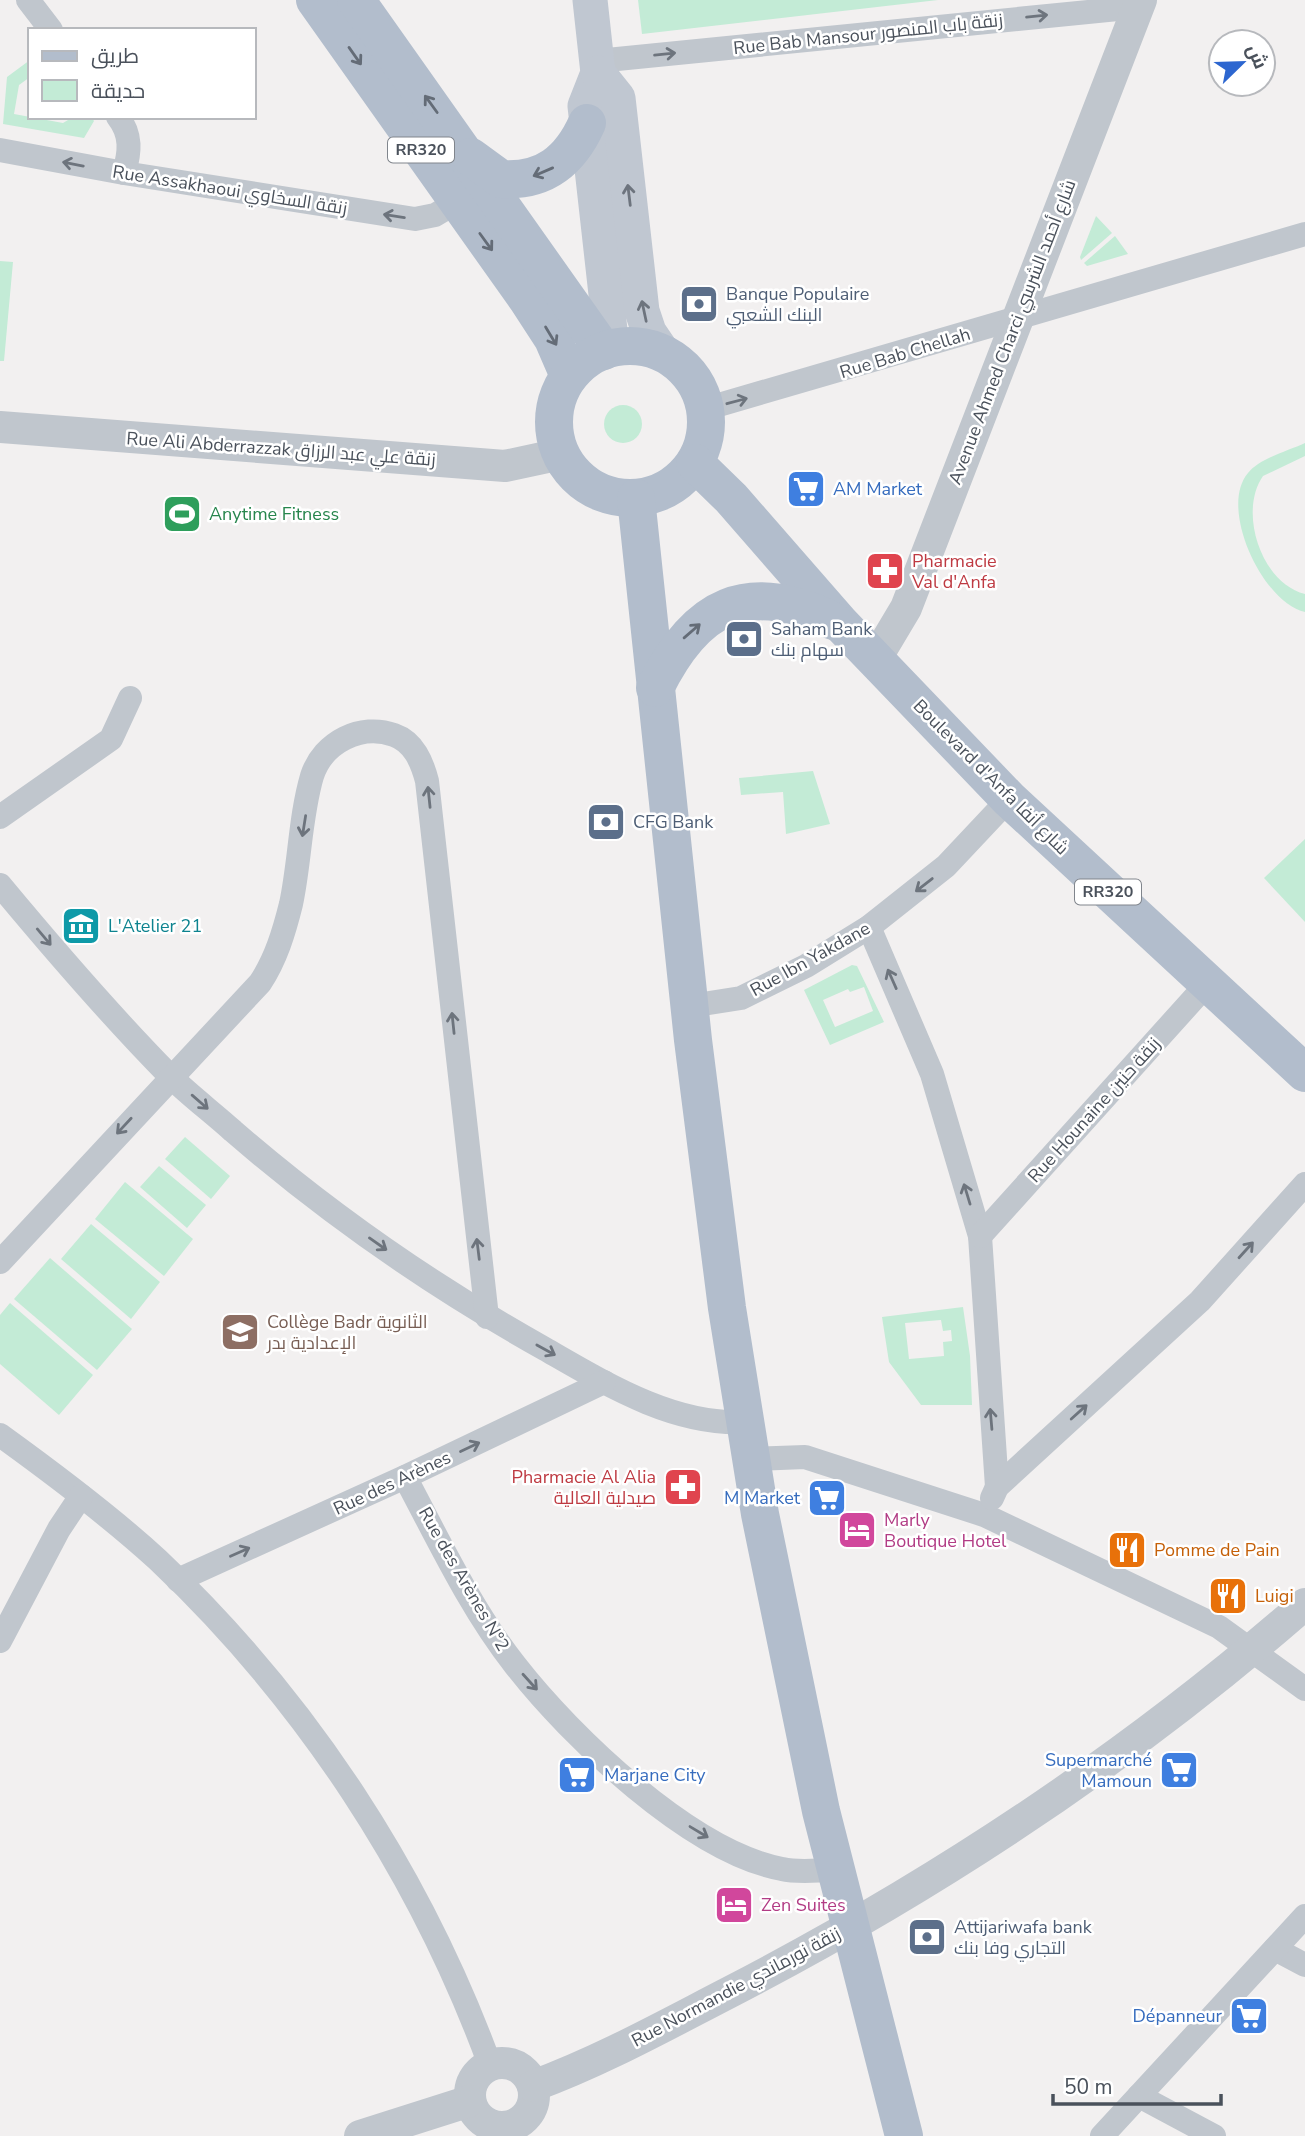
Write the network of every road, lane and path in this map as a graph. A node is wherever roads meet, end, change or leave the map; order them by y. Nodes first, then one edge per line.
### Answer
1 (28, 0) edge
2 (316, 0) edge
3 (356, 0) edge
4 (590, 0) edge
5 (1140, 3) edge
6 (49, 28) edge
7 (597, 67) junction
8 (119, 119) edge
9 (587, 124) junction
10 (0, 150) edge
11 (465, 152) junction
12 (124, 173) junction
13 (457, 202) junction
14 (1305, 234) edge
15 (1018, 319) junction
16 (608, 349) junction
17 (664, 354) junction
18 (569, 376) junction
19 (705, 410) junction
20 (0, 427) edge
21 (561, 454) junction
22 (695, 463) junction
23 (636, 498) junction
24 (841, 624) junction
25 (875, 660) junction
26 (655, 688) junction
27 (130, 698) dead end
28 (1009, 799) junction
29 (0, 817) edge
30 (0, 885) edge
31 (869, 928) junction
32 (1208, 984) junction
33 (690, 1006) junction
34 (1305, 1073) edge
35 (171, 1076) junction
36 (1305, 1184) edge
37 (980, 1236) junction
38 (0, 1262) edge
39 (487, 1317) junction
40 (604, 1382) junction
41 (0, 1435) edge
42 (749, 1441) junction
43 (405, 1477) junction
44 (998, 1487) junction
45 (81, 1496) junction
46 (984, 1515) junction
47 (178, 1580) junction
48 (1305, 1604) edge
49 (0, 1641) edge
50 (1253, 1649) junction
51 (1305, 1689) edge
52 (835, 1870) junction
53 (1305, 1916) edge
54 (849, 1927) junction
55 (1275, 1949) junction
56 (1305, 1965) edge
57 (490, 2065) junction
58 (533, 2086) junction
59 (1139, 2096) junction
60 (470, 2101) junction
61 (510, 2131) edge
62 (367, 2135) edge
63 (904, 2136) edge
64 (1102, 2136) edge
65 (1214, 2136) edge

1 - 6 street
2 -> 13 main road, RR320
11 -> 3 main road, RR320
4 - 7 main road
7 -> 5 street, Rue Bab Mansour زنقة باب المنصور
5 - 15 street, Avenue Ahmed Charci شارع أحمد الشرسي
7 - 9 main road
17 -> 7 main road
8 - 12 street
9 -> 11 main road
9 - 16 main road
12 -> 10 street, Rue Assakhaoui زنقة السخاوي
11 - 16 main road, RR320
13 -> 12 street, Rue Assakhaoui زنقة السخاوي
13 -> 18 main road, RR320
14 - 15 street, Rue Bab Chellah
19 -> 15 street, Rue Bab Chellah
15 - 25 street, Avenue Ahmed Charci شارع أحمد الشرسي
16 - 17 main road
16 - 18 main road
17 - 19 main road
18 - 21 main road
19 - 22 main road
20 - 21 street, Rue Ali Abderrazzak زنقة علي عبد الرزاق
21 - 23 main road
22 - 23 main road
22 - 24 main road, Boulevard d'Anfa شارع أنفا / RR320
23 - 26 main road
24 - 25 main road, Boulevard d'Anfa شارع أنفا / RR320
26 -> 24 main road
25 - 28 main road, Boulevard d'Anfa شارع أنفا / RR320
26 - 33 main road
27 - 29 street
28 -> 31 street, Rue Ibn Yakdane
28 - 32 main road, Boulevard d'Anfa شارع أنفا / RR320
30 -> 35 street
31 - 33 street, Rue Ibn Yakdane
37 -> 31 street
32 - 34 main road, Boulevard d'Anfa شارع أنفا / RR320
32 - 37 street, Rue Hounaine زنقة حنين
33 - 42 main road
35 -> 38 street
35 -> 39 street
39 -> 35 street
44 -> 36 street
44 -> 37 street
39 -> 40 street
40 - 42 street
43 -> 40 street, Rue des Arènes
41 - 45 street
42 - 46 street
42 - 52 main road
47 -> 43 street, Rue des Arènes
43 -> 52 street, Rue des Arènes N°2
44 - 46 street
45 - 47 street
45 - 49 street
46 - 50 street
47 - 57 street
48 - 50 street, Rue Normandie زنقة نورماندي
50 - 51 street
50 - 54 street, Rue Normandie زنقة نورماندي
52 - 54 main road
53 - 55 street
54 - 58 street, Rue Normandie زنقة نورماندي
54 - 63 main road
55 - 56 street
55 - 59 street
57 - 58 street
57 - 60 street
58 - 61 street
59 - 64 street
59 - 65 street
60 - 61 street
60 - 62 street

